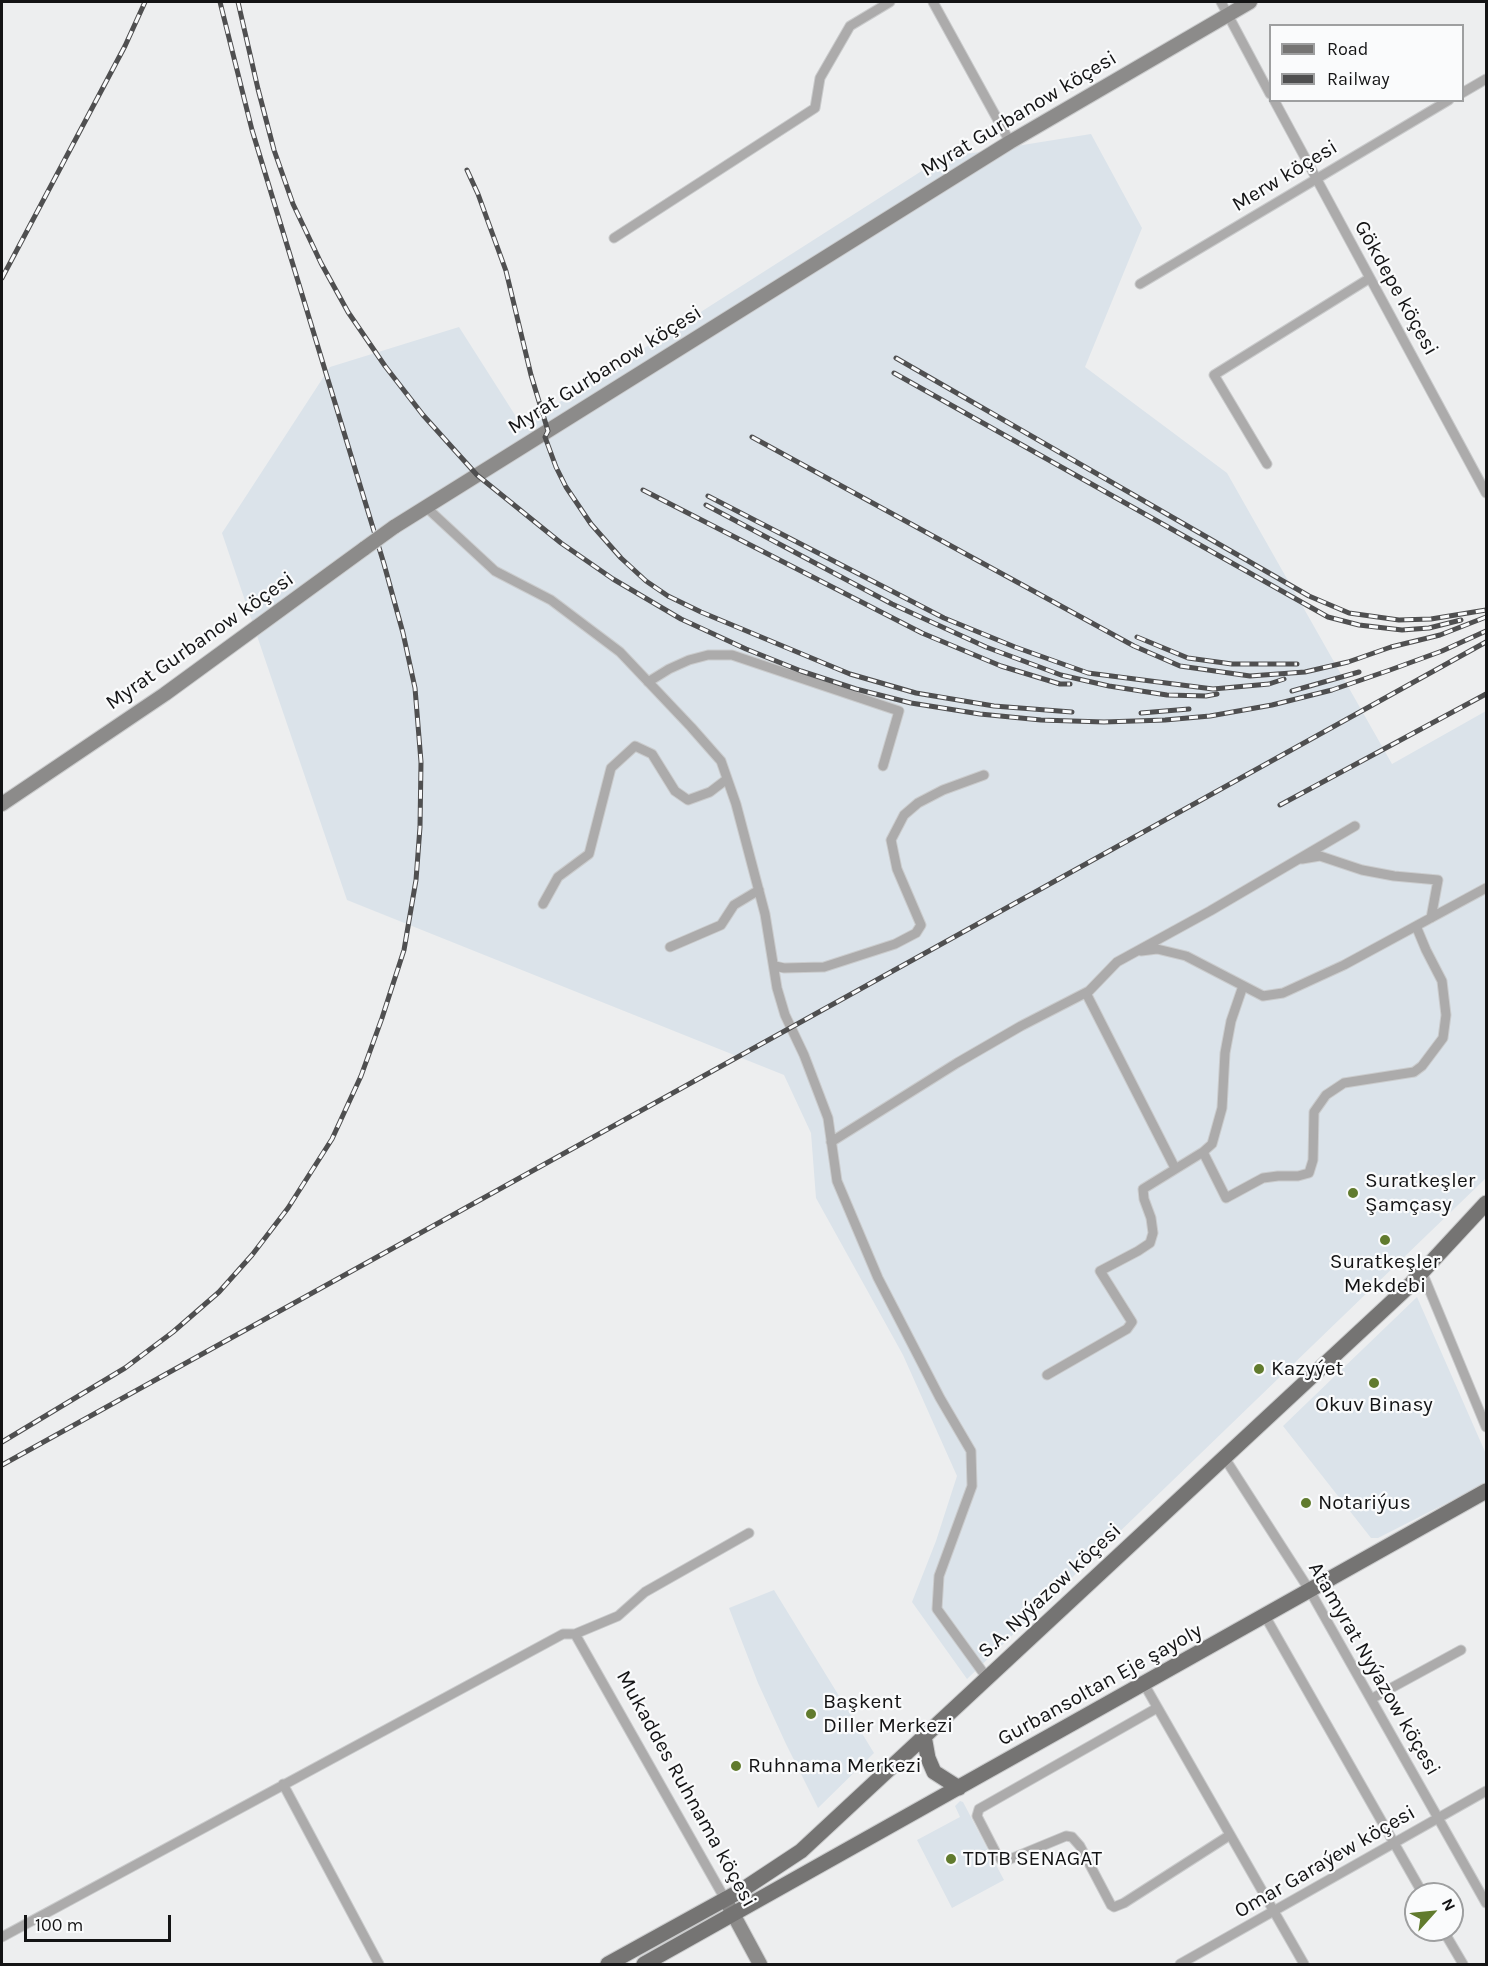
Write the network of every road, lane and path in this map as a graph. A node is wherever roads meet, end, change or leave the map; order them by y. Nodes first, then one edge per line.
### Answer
1 (890, 2) edge
2 (933, 2) edge
3 (1221, 2) edge
4 (1250, 2) edge
5 (1228, 15) junction
6 (1486, 79) edge
7 (1269, 92) edge
8 (1464, 92) edge
9 (1275, 102) edge
10 (1446, 102) edge
11 (1010, 142) junction
12 (1315, 178) junction
13 (614, 238) dead end
14 (1370, 278) junction
15 (1140, 284) dead end
16 (1267, 464) dead end
17 (1486, 493) edge
18 (427, 508) junction
19 (648, 682) junction
20 (883, 766) dead end
21 (984, 775) dead end
22 (727, 779) junction
23 (2, 804) edge
24 (1355, 826) dead end
25 (1295, 861) junction
26 (1486, 888) edge
27 (759, 890) junction
28 (543, 904) dead end
29 (1431, 918) junction
30 (1416, 926) junction
31 (670, 947) dead end
32 (1134, 952) junction
33 (775, 966) junction
34 (1243, 986) junction
35 (1086, 993) junction
36 (831, 1142) junction
37 (1203, 1152) junction
38 (1175, 1168) junction
39 (1486, 1203) edge
40 (1422, 1272) junction
41 (1047, 1375) dead end
42 (1486, 1427) edge
43 (1224, 1457) junction
44 (1486, 1491) edge
45 (749, 1533) dead end
46 (1310, 1591) junction
47 (1265, 1616) junction
48 (575, 1634) junction
49 (1461, 1650) dead end
50 (987, 1678) junction
51 (1144, 1684) junction
52 (1371, 1700) junction
53 (1157, 1708) junction
54 (924, 1736) junction
55 (283, 1784) junction
56 (959, 1788) junction
57 (1486, 1791) edge
58 (1439, 1818) junction
59 (1230, 1835) junction
60 (1394, 1844) junction
61 (1486, 1881) edge
62 (1416, 1882) edge
63 (1477, 1886) junction
64 (725, 1899) junction
65 (1486, 1903) edge
66 (1274, 1912) junction
67 (733, 1915) junction
68 (2, 1937) edge
69 (1450, 1942) edge
70 (379, 1965) edge
71 (608, 1965) edge
72 (644, 1965) edge
73 (760, 1965) edge
74 (1180, 1965) edge
75 (1304, 1965) edge
76 (1463, 1965) edge

1 - 13 street
2 - 11 street
3 - 5 street
4 - 5 street, Myrat Gurbanow köçesi
5 - 7 street
5 - 11 street, Myrat Gurbanow köçesi
6 - 8 street
9 - 12 street, Gökdepe köçesi
10 - 12 street, Merw köçesi
11 - 18 street, Myrat Gurbanow köçesi
12 - 14 street, Gökdepe köçesi
12 - 15 street, Merw köçesi
14 - 16 street
14 - 17 street, Gökdepe köçesi
18 - 19 street
18 - 23 street, Myrat Gurbanow köçesi, bridge
19 - 20 street
19 - 22 street
21 - 33 street
22 - 27 street
22 - 28 street
24 - 25 street
25 - 29 street
25 - 32 street
26 - 29 street
27 - 31 street
27 - 33 street
29 - 30 street
30 - 34 street
30 - 37 street
32 - 34 street
32 - 35 street
33 - 36 street
34 - 37 street
35 - 36 street
35 - 38 street
36 - 50 street
37 - 38 street
38 - 41 street
39 - 40 main road, S.A. Nyýazow köçesi
40 - 42 street
40 - 43 main road, S.A. Nyýazow köçesi
43 - 46 street, Atamyrat Nyýazow köçesi
43 - 50 main road, S.A. Nyýazow köçesi
44 - 46 main road, Gurbansoltan Eje şayoly
45 - 48 street
46 - 47 main road, Gurbansoltan Eje şayoly
46 - 52 street, Atamyrat Nyýazow köçesi
47 - 51 main road, Gurbansoltan Eje şayoly
47 - 60 street
48 - 55 street
48 - 64 street, Mukaddes Ruhnama köçesi
49 - 52 street
50 - 54 main road, S.A. Nyýazow köçesi
51 - 53 street
51 - 56 main road, Gurbansoltan Eje şayoly
52 - 58 street, Atamyrat Nyýazow köçesi
53 - 59 street
53 - 59 street
54 - 56 main road
54 - 64 main road, S.A. Nyýazow köçesi
55 - 68 street
55 - 70 street
56 - 67 main road, Gurbansoltan Eje şayoly
57 - 58 street, Omar Garaýew köçesi
58 - 60 street, Omar Garaýew köçesi
58 - 63 street, Atamyrat Nyýazow köçesi
59 - 66 street
60 - 62 street
60 - 66 street, Omar Garaýew köçesi
61 - 63 street
63 - 65 street, Atamyrat Nyýazow köçesi
64 - 67 street, Mukaddes Ruhnama köçesi
64 - 71 main road, S.A. Nyýazow köçesi
66 - 74 street, Omar Garaýew köçesi
66 - 75 street
67 - 72 main road
67 - 73 street, Mukaddes Ruhnama köçesi
69 - 76 street

